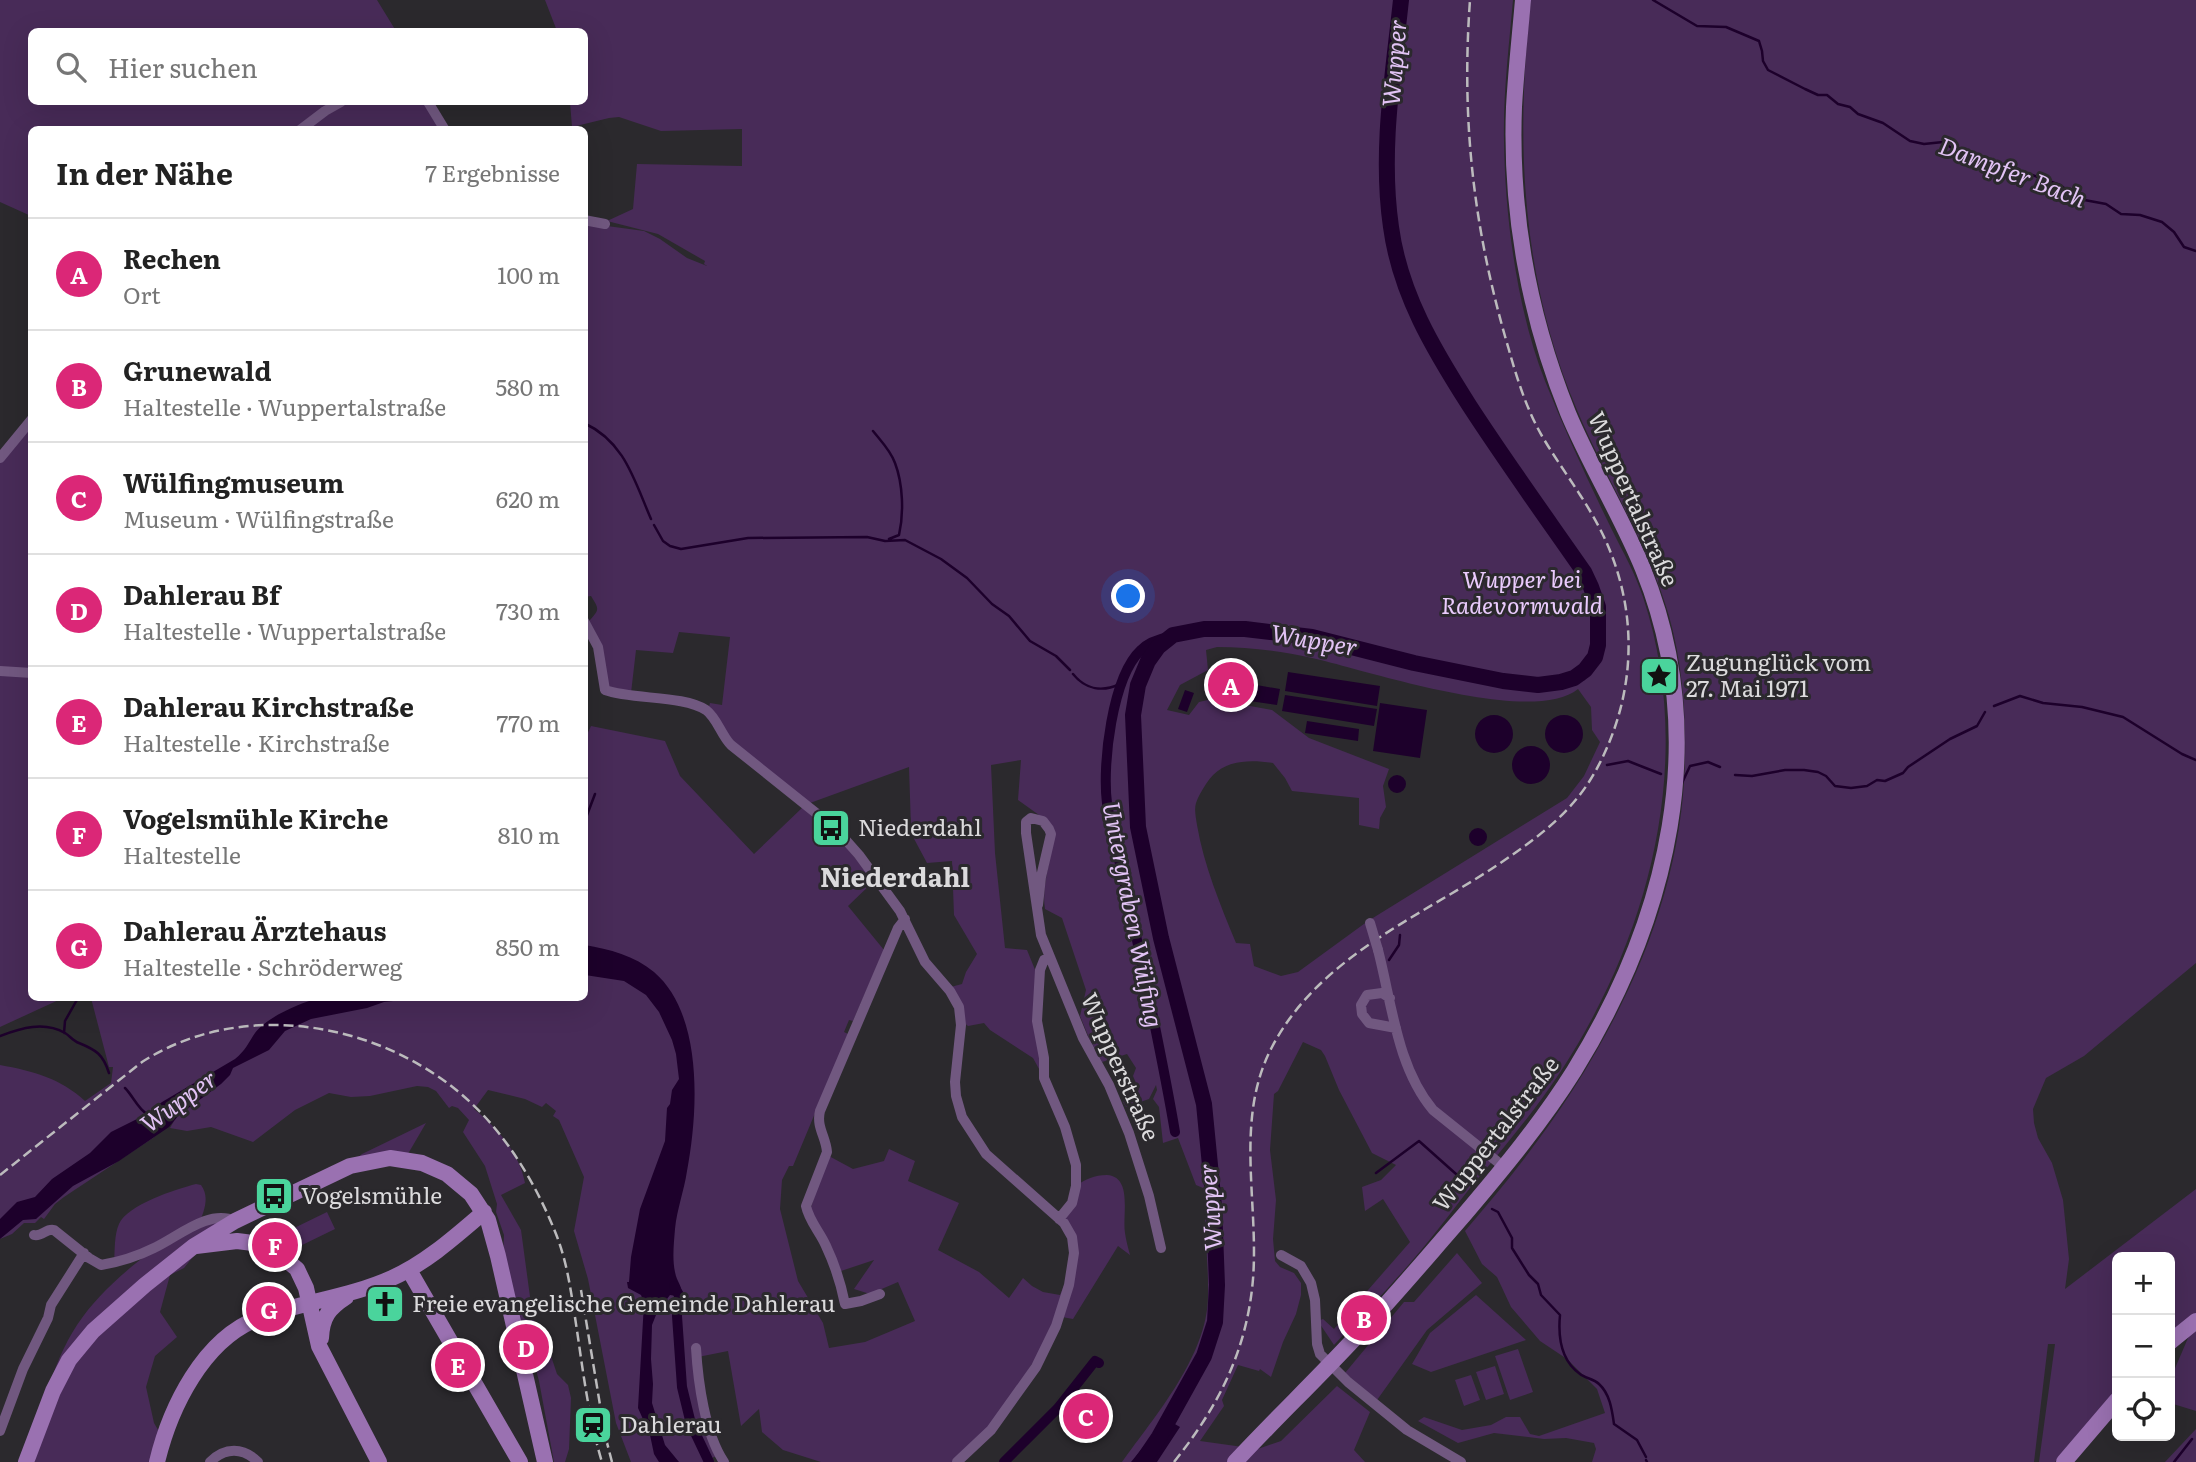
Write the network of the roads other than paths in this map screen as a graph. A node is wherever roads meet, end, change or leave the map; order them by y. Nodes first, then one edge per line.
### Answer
1 (1523, 0) edge
2 (337, 105) edge
3 (430, 105) edge
4 (306, 126) edge
5 (443, 126) edge
6 (588, 221) edge
7 (604, 224) dead end
8 (28, 424) edge
9 (0, 458) edge
10 (588, 628) edge
11 (0, 671) edge
12 (28, 673) edge
13 (1038, 905) junction
14 (905, 919) junction
15 (1370, 923) dead end
16 (1049, 958) junction
17 (1390, 998) junction
18 (1396, 1028) junction
19 (1504, 1167) junction
20 (484, 1212) junction
21 (1059, 1219) junction
22 (235, 1221) junction
23 (34, 1235) dead end
24 (194, 1246) junction
25 (1161, 1248) dead end
26 (84, 1253) junction
27 (1281, 1255) dead end
28 (409, 1270) junction
29 (354, 1292) junction
30 (880, 1294) dead end
31 (310, 1304) junction
32 (2196, 1321) edge
33 (2175, 1338) edge
34 (696, 1348) dead end
35 (322, 1352) junction
36 (1331, 1364) junction
37 (2112, 1406) edge
38 (0, 1430) edge
39 (719, 1461) edge
40 (26, 1462) edge
41 (157, 1462) edge
42 (210, 1462) edge
43 (258, 1462) edge
44 (379, 1462) edge
45 (520, 1462) edge
46 (545, 1462) edge
47 (957, 1462) edge
48 (1234, 1462) edge
49 (1461, 1462) edge
50 (2064, 1462) edge

1 - 19 main road, Wuppertalstraße
2 - 4 street
3 - 5 street
6 - 7 street
8 - 9 street
10 - 14 street
11 - 12 street
13 - 13 street, Wupperstraße
13 - 16 street, Wupperstraße
14 - 21 street
14 - 30 street
15 - 17 street, bridge
16 - 21 street
16 - 25 street, Wupperstraße
17 - 18 street
17 - 18 street
18 - 19 street
19 - 36 main road, Wuppertalstraße
20 - 22 main road
20 - 28 main road
20 - 46 main road
21 - 47 street
22 - 24 main road
22 - 26 street
23 - 26 street
24 - 31 main road
24 - 40 main road
26 - 38 street
27 - 36 street
28 - 29 main road
28 - 45 main road
29 - 31 main road
29 - 35 main road
31 - 35 main road
31 - 41 main road
32 - 33 main road
34 - 39 street
35 - 44 main road
36 - 48 main road, Wuppertalstraße
36 - 49 street
37 - 50 main road
42 - 43 street

